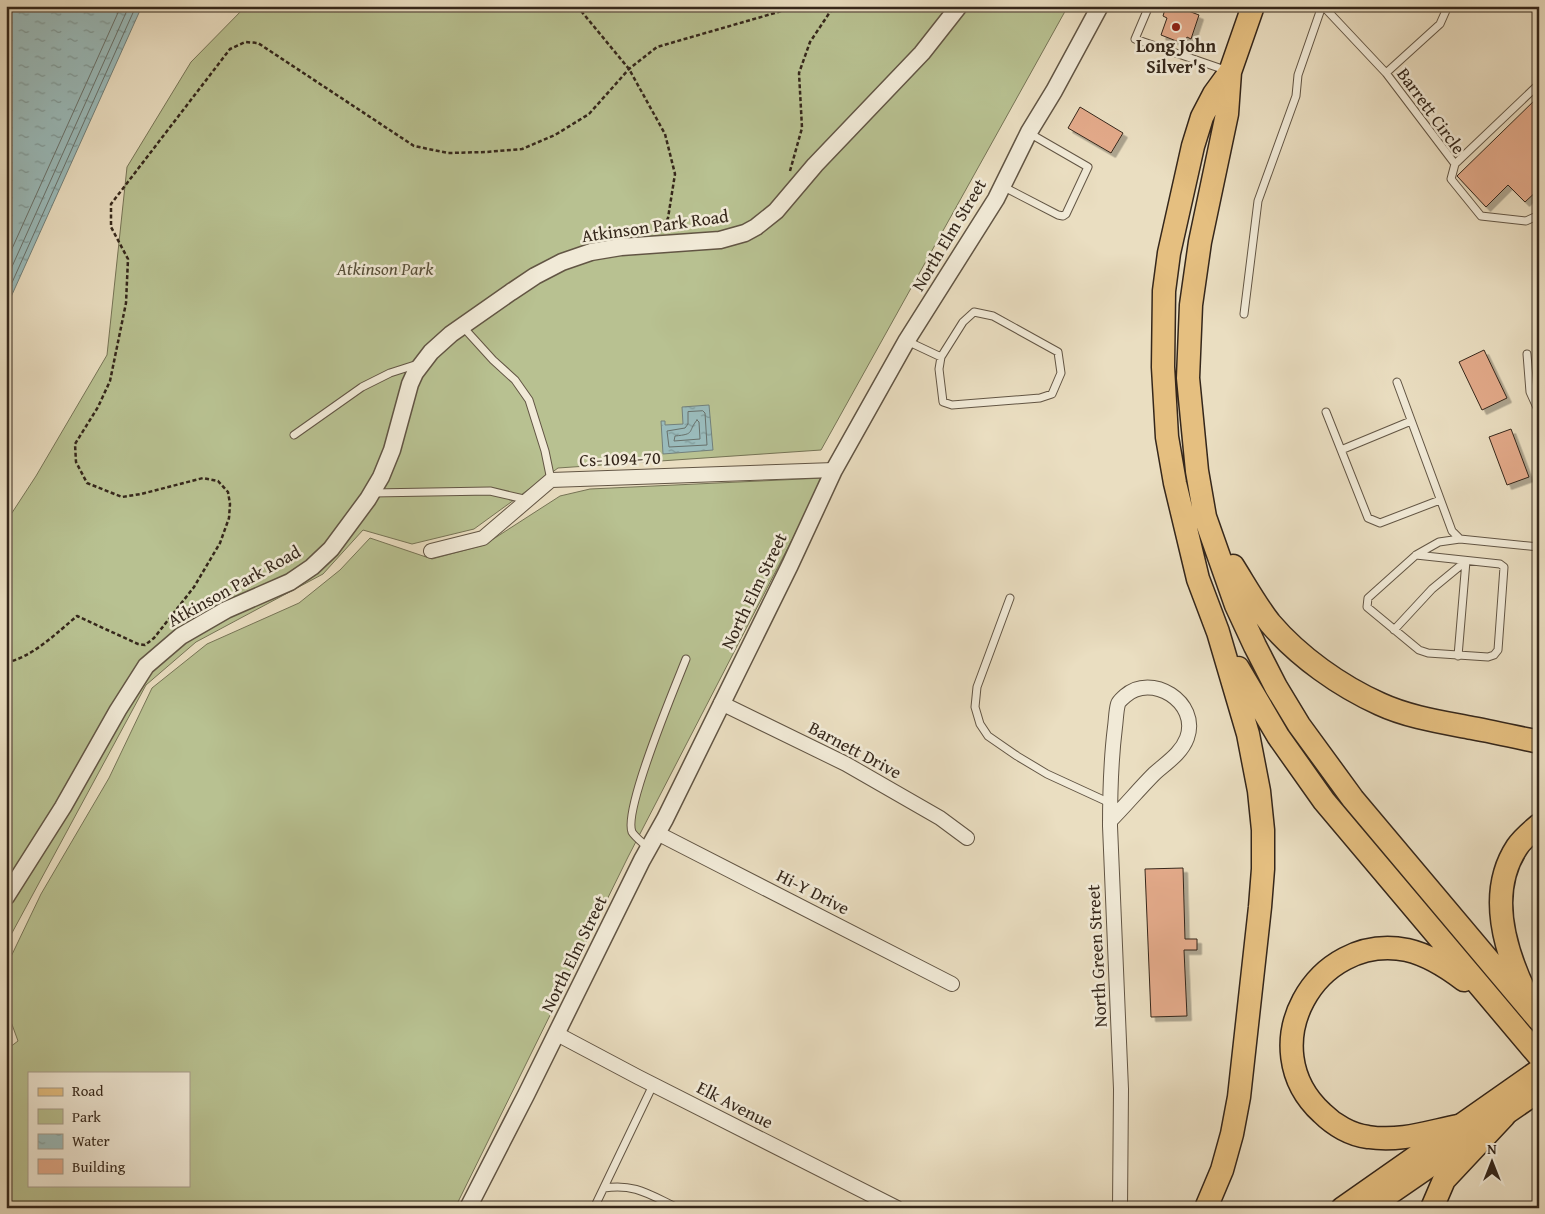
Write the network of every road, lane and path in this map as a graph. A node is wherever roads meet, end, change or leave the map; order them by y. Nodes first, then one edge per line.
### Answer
1 (577, 6) edge
2 (799, 6) edge
3 (834, 6) edge
4 (959, 6) edge
5 (1100, 6) edge
6 (1148, 6) edge
7 (1322, 6) edge
8 (1448, 6) edge
9 (1251, 7) edge
10 (629, 68) junction
11 (1230, 72) junction
12 (1386, 74) junction
13 (1539, 84) edge
14 (1029, 132) junction
15 (1455, 164) junction
16 (788, 176) dead end
17 (1002, 186) junction
18 (1539, 215) edge
19 (653, 245) junction
20 (1244, 314) dead end
21 (462, 326) junction
22 (907, 340) junction
23 (1527, 354) dead end
24 (941, 357) junction
25 (422, 362) junction
26 (1397, 382) dead end
27 (1326, 412) dead end
28 (1539, 412) edge
29 (1411, 421) junction
30 (294, 435) dead end
31 (1340, 450) junction
32 (834, 470) junction
33 (551, 480) junction
34 (372, 493) junction
35 (528, 500) junction
36 (1440, 500) junction
37 (1205, 517) junction
38 (1460, 540) junction
39 (1539, 547) edge
40 (431, 551) dead end
41 (1416, 555) junction
42 (1466, 561) junction
43 (1010, 598) dead end
44 (1394, 630) junction
45 (1218, 632) junction
46 (1458, 656) junction
47 (686, 659) dead end
48 (6, 662) edge
49 (721, 704) junction
50 (1483, 730) junction
51 (1539, 737) edge
52 (1539, 742) edge
53 (1110, 803) junction
54 (1110, 821) junction
55 (1539, 825) edge
56 (657, 832) junction
57 (967, 838) dead end
58 (648, 849) junction
59 (6, 896) edge
60 (952, 984) dead end
61 (1499, 1010) junction
62 (1539, 1018) edge
63 (557, 1034) junction
64 (1539, 1056) edge
65 (1539, 1070) edge
66 (654, 1085) junction
67 (1539, 1091) edge
68 (1500, 1108) junction
69 (1458, 1126) junction
70 (604, 1188) junction
71 (468, 1208) edge
72 (594, 1208) edge
73 (678, 1208) edge
74 (897, 1208) edge
75 (1120, 1208) edge
76 (1206, 1208) edge
77 (1342, 1208) edge
78 (1369, 1208) edge
79 (1432, 1208) edge

1 - 10 path
2 - 10 path
3 - 16 path
4 - 19 street, Atkinson Park Road
5 - 14 street, North Elm Street
6 - 11 lane
7 - 12 lane, Barrett Circle
7 - 20 lane
8 - 12 lane
9 - 11 highway
10 - 19 path
10 - 48 path
11 - 37 highway
11 - 45 highway
12 - 15 lane, Barrett Circle
13 - 15 lane
14 - 17 street, North Elm Street
14 - 17 lane
15 - 18 lane, Barrett Circle
17 - 22 street, North Elm Street
19 - 21 street, Atkinson Park Road
21 - 25 street, Atkinson Park Road
21 - 33 lane
22 - 24 lane
22 - 32 street, North Elm Street
23 - 28 lane
24 - 24 lane
25 - 30 lane
25 - 34 street, Atkinson Park Road
26 - 29 lane
27 - 31 lane
29 - 31 lane
29 - 36 lane
31 - 36 lane
32 - 33 street, Cs-1094-70
32 - 49 street, North Elm Street
33 - 35 street
34 - 35 lane
34 - 59 street, Atkinson Park Road
35 - 40 street
36 - 38 lane
37 - 50 highway
37 - 62 highway
38 - 39 lane
38 - 41 lane
41 - 42 lane
41 - 44 lane
42 - 44 lane
42 - 46 lane
42 - 46 lane
43 - 53 lane
44 - 46 lane
45 - 61 highway
45 - 76 highway
47 - 58 lane
49 - 56 street, North Elm Street
49 - 57 street, Barnett Drive
50 - 51 highway
50 - 52 highway
53 - 54 street, North Green Street
53 - 54 street, North Green Street
54 - 75 street, North Green Street
55 - 62 highway
56 - 58 street, North Elm Street
56 - 60 street, Hi-Y Drive
58 - 63 street, North Elm Street
61 - 64 highway
61 - 69 highway
63 - 66 street, Elk Avenue
63 - 71 street, North Elm Street
65 - 68 main road
66 - 70 lane
66 - 74 street, Elk Avenue
67 - 68 main road
68 - 69 main road
68 - 78 main road
68 - 79 highway
69 - 77 main road
70 - 72 lane
70 - 73 lane

